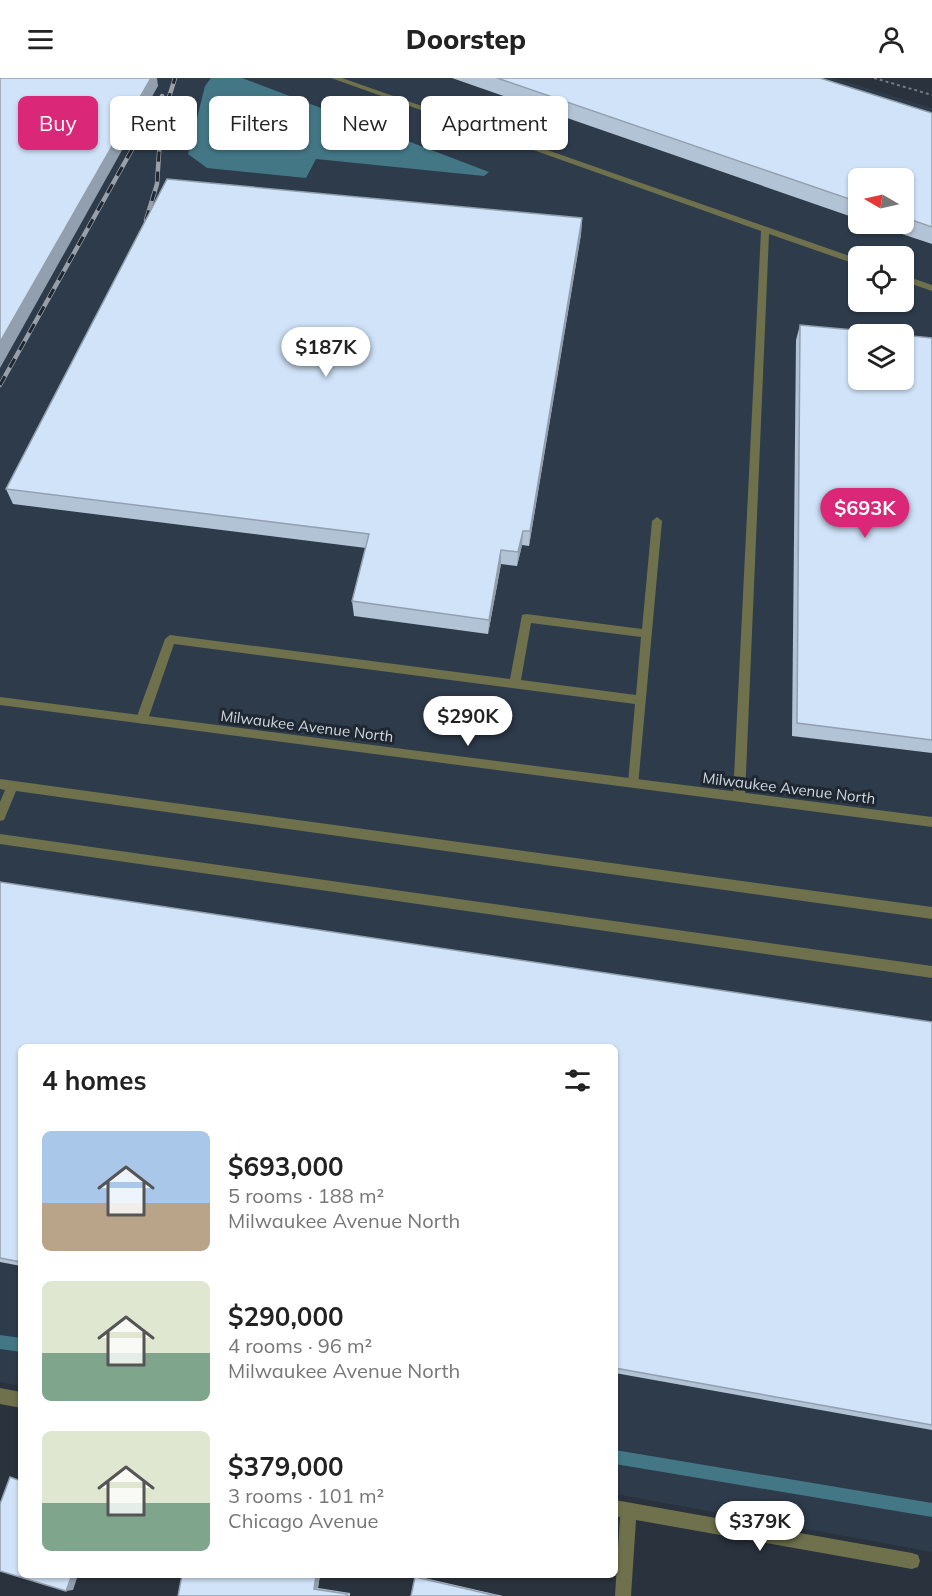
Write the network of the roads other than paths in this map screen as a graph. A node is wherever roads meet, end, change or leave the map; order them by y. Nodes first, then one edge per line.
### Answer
1 (336, 78) edge
2 (765, 230) junction
3 (848, 259) edge
4 (914, 282) edge
5 (932, 288) edge
6 (657, 521) dead end
7 (647, 634) junction
8 (515, 683) junction
9 (641, 700) junction
10 (0, 701) edge
11 (142, 720) junction
12 (634, 783) junction
13 (6, 784) edge
14 (739, 797) junction
15 (0, 816) edge
16 (932, 822) edge
17 (0, 839) edge
18 (932, 914) edge
19 (932, 972) edge
20 (0, 1396) edge
21 (18, 1399) edge
22 (621, 1509) edge
23 (912, 1561) dead end
24 (623, 1596) edge

1 - 2 street
2 - 3 street
2 - 14 street
4 - 5 street
6 - 7 street
7 - 8 street
7 - 9 street
8 - 9 street
8 - 11 street
9 - 12 street
10 - 11 street, Milwaukee Avenue North
11 - 12 street, Milwaukee Avenue North
12 - 14 street, Milwaukee Avenue North
13 - 15 street
13 - 18 street
14 - 16 street, Milwaukee Avenue North
17 - 19 street
20 - 21 street
22 - 23 street
22 - 24 street

